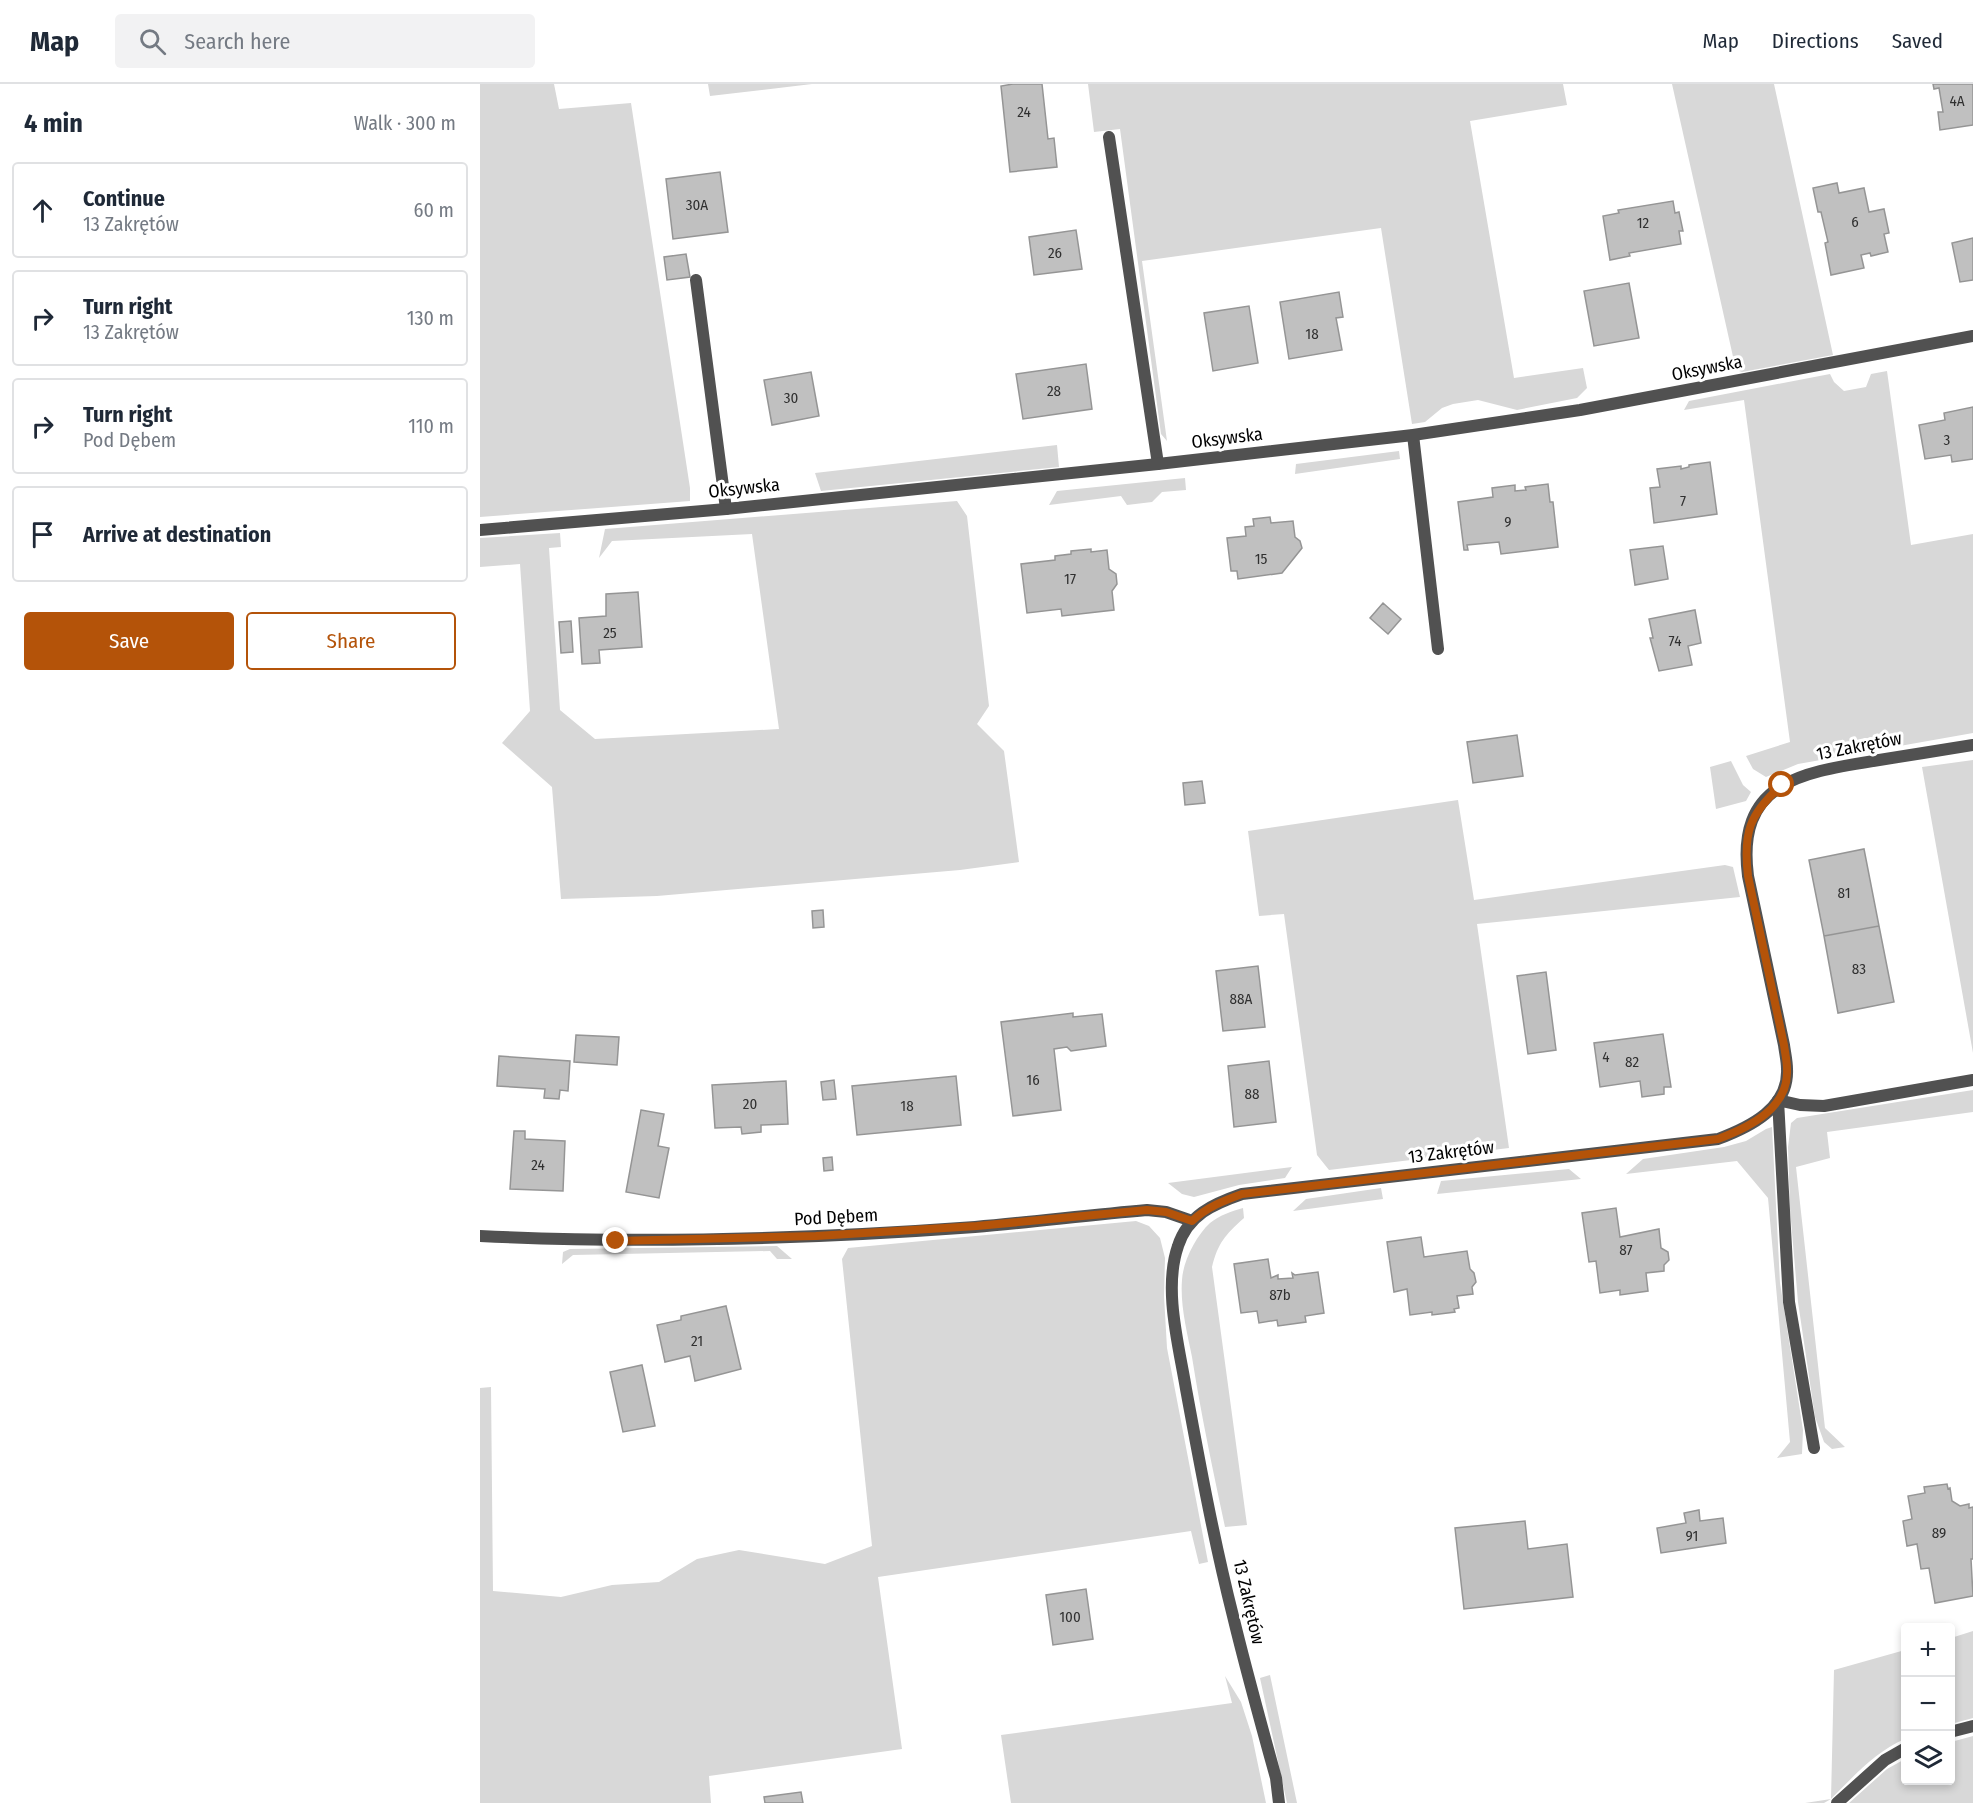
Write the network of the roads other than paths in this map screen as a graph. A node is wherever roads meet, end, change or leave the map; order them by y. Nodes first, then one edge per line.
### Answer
1 (1109, 138) dead end
2 (696, 280) dead end
3 (1973, 336) edge
4 (1413, 435) junction
5 (1158, 464) junction
6 (726, 509) junction
7 (480, 530) edge
8 (1438, 649) dead end
9 (1973, 745) edge
10 (1973, 1080) edge
11 (1778, 1100) junction
12 (1192, 1221) junction
13 (480, 1236) edge
14 (1814, 1448) dead end
15 (1973, 1726) edge
16 (1954, 1731) edge
17 (1901, 1750) edge
18 (1280, 1803) edge
19 (1838, 1803) edge

1 - 5 street
2 - 6 street
3 - 4 street, Oksywska
4 - 5 street, Oksywska
4 - 8 street
5 - 6 street, Oksywska
6 - 7 street, Oksywska
9 - 11 street, 13 Zakrętów
10 - 11 street
11 - 12 street, 13 Zakrętów
11 - 14 street
12 - 13 street, Pod Dębem
12 - 18 street, 13 Zakrętów
15 - 16 street
17 - 19 street

